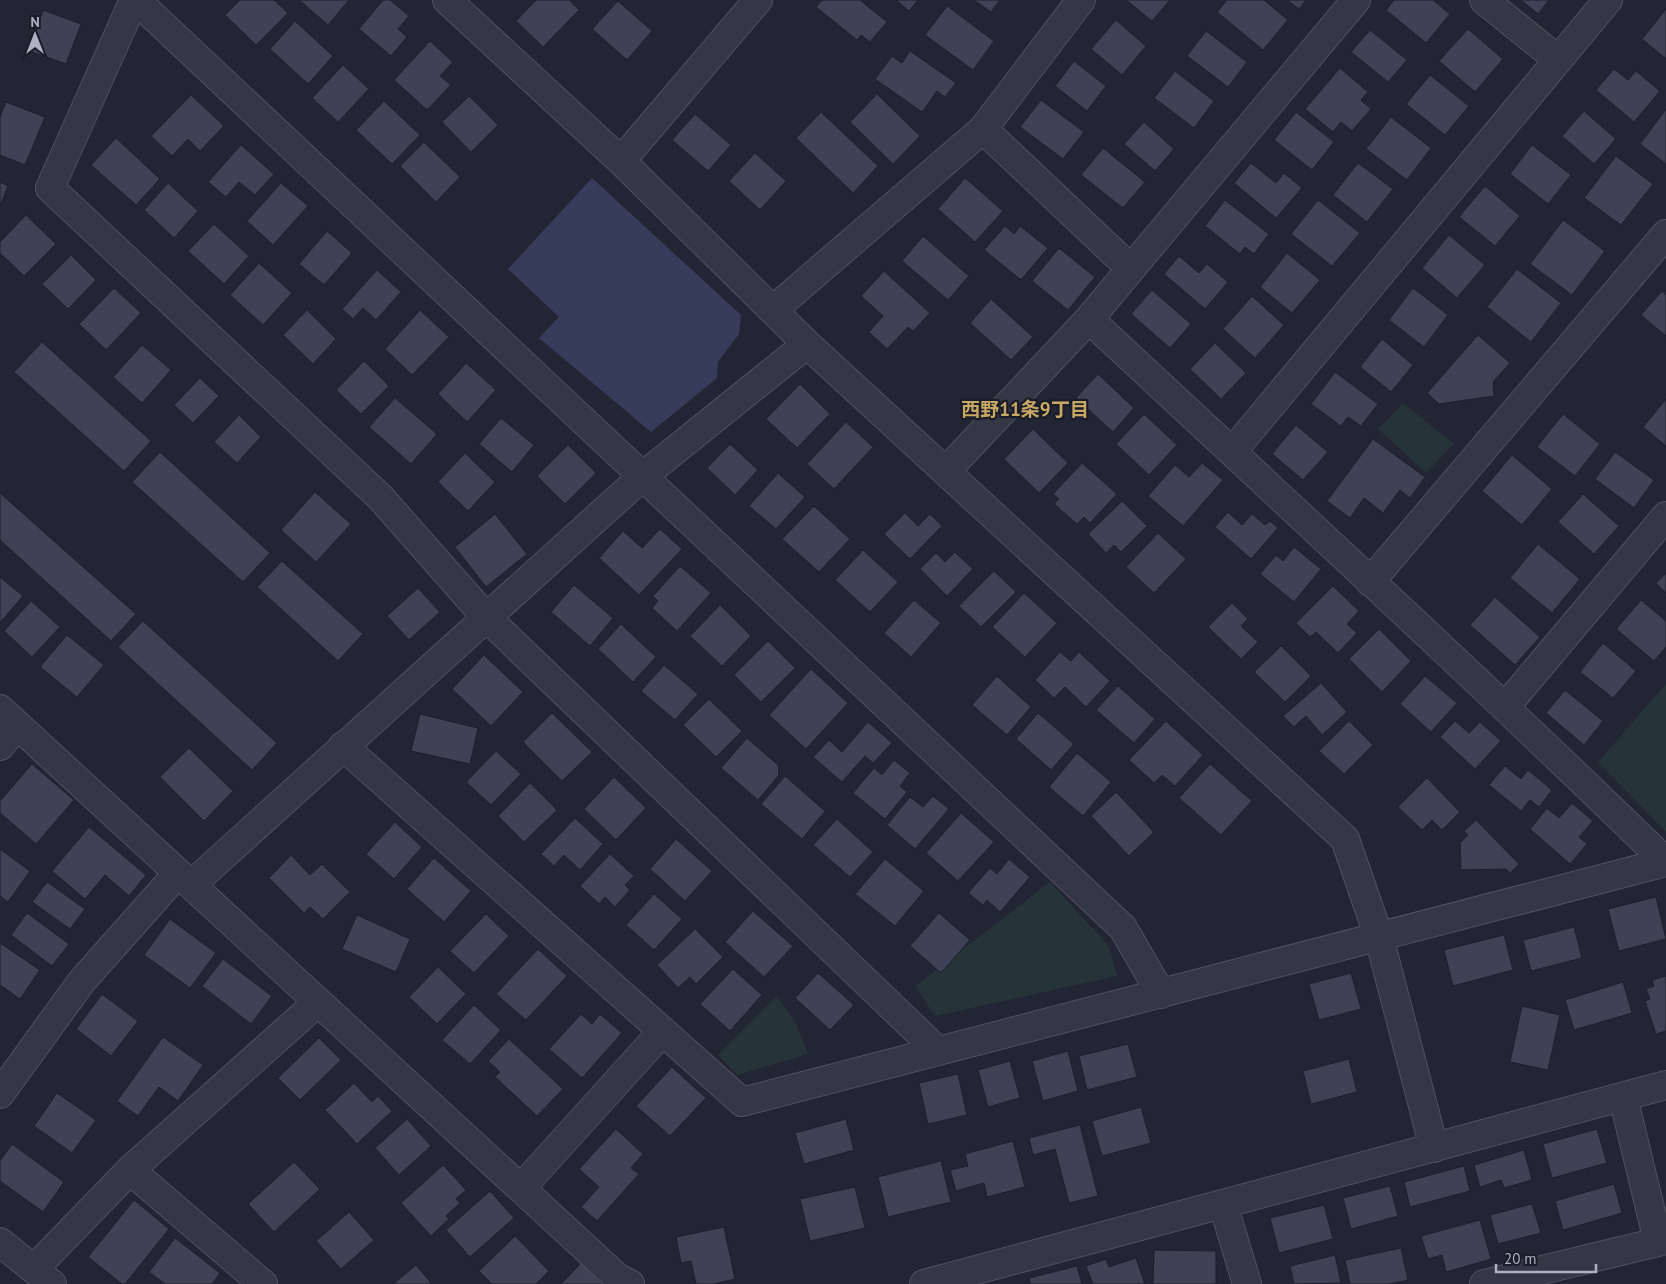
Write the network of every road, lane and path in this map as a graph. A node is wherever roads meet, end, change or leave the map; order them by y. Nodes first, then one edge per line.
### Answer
1 (135, 0) edge
2 (447, 0) edge
3 (758, 0) edge
4 (1081, 0) edge
5 (1356, 0) edge
6 (1484, 0) edge
7 (1608, 0) edge
8 (1557, 59) junction
9 (983, 129) junction
10 (621, 161) junction
11 (1666, 234) edge
12 (1130, 268) junction
13 (773, 310) junction
14 (1089, 319) junction
15 (807, 344) junction
16 (1232, 452) junction
17 (947, 470) junction
18 (643, 476) junction
19 (1666, 516) edge
20 (1370, 582) junction
21 (485, 616) junction
22 (1506, 706) junction
23 (8, 717) edge
24 (0, 746) edge
25 (343, 746) junction
26 (1666, 862) edge
27 (184, 879) junction
28 (1379, 937) junction
29 (1161, 994) junction
30 (318, 1002) junction
31 (663, 1031) junction
32 (938, 1051) junction
33 (1666, 1085) edge
34 (0, 1094) edge
35 (1623, 1097) junction
36 (1434, 1148) junction
37 (130, 1170) junction
38 (521, 1188) junction
39 (1223, 1204) junction
40 (1662, 1240) edge
41 (0, 1242) edge
42 (43, 1276) edge
43 (263, 1284) edge
44 (630, 1284) edge
45 (924, 1284) edge
46 (1246, 1284) edge
47 (1484, 1284) edge

1 - 18 street
1 - 21 street
2 - 10 street
3 - 10 street
4 - 9 street
5 - 12 street
6 - 8 street
7 - 8 street
8 - 16 street
9 - 12 street
9 - 13 street
10 - 13 street
11 - 20 street
12 - 14 street
13 - 15 street
14 - 16 street
14 - 17 street
15 - 17 street
15 - 18 street
16 - 20 street
17 - 28 street
18 - 21 street
18 - 29 street
19 - 22 street
20 - 22 street
21 - 25 street
21 - 32 street
22 - 26 street
23 - 24 street
23 - 27 street
25 - 27 street
25 - 31 street
26 - 28 street
27 - 30 street
27 - 34 street
28 - 29 street
28 - 36 street
29 - 32 street
30 - 37 street
30 - 38 street
31 - 32 street
31 - 38 street
33 - 35 street
35 - 36 street
35 - 40 street
36 - 39 street
37 - 42 street
37 - 43 street
38 - 44 street
39 - 45 street
39 - 46 street
40 - 47 street
41 - 42 street

